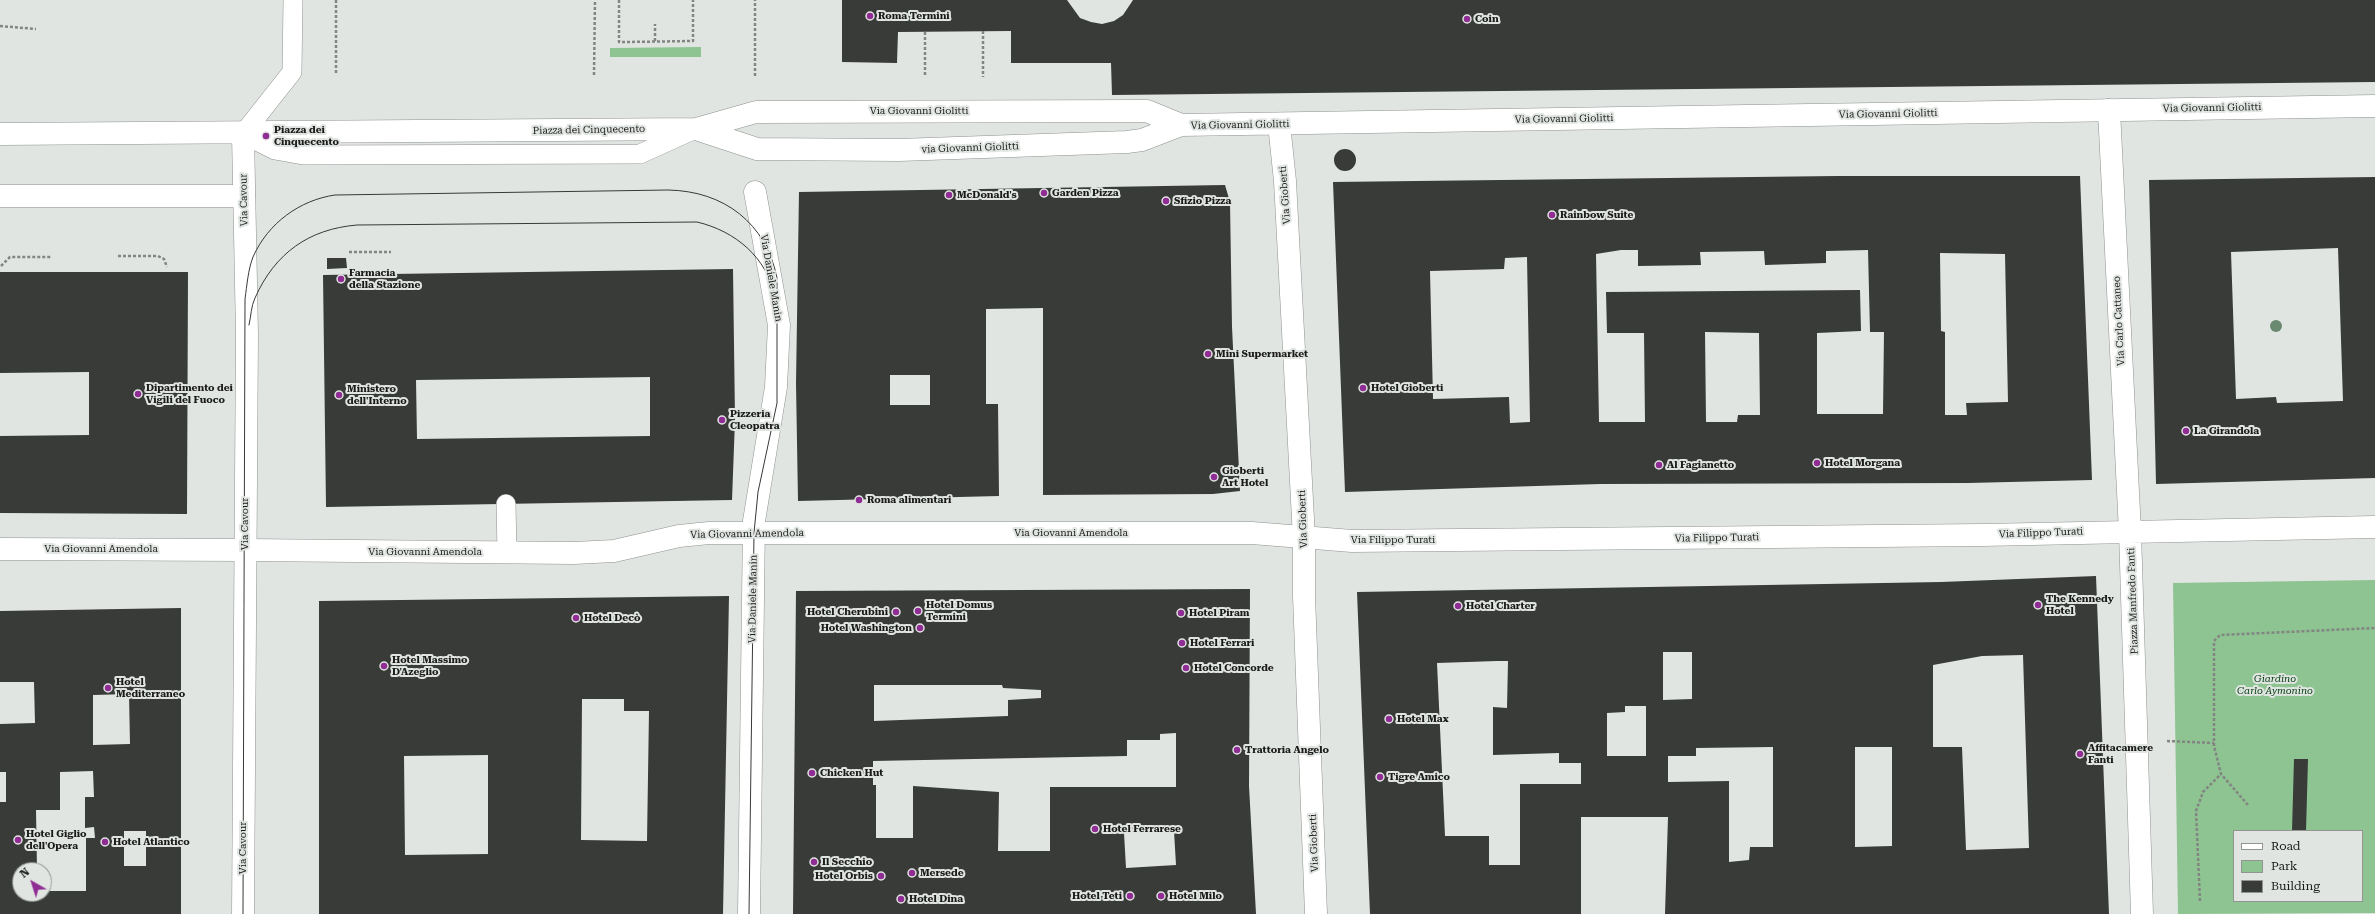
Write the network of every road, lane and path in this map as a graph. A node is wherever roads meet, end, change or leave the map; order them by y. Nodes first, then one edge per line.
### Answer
1 (293, 0) edge
2 (336, 0) edge
3 (595, 0) edge
4 (619, 0) edge
5 (693, 0) edge
6 (755, 0) edge
7 (655, 24) dead end
8 (0, 26) edge
9 (36, 28) dead end
10 (983, 31) dead end
11 (925, 32) dead end
12 (655, 41) junction
13 (336, 73) dead end
14 (594, 75) dead end
15 (755, 76) dead end
16 (925, 77) dead end
17 (983, 77) dead end
18 (2375, 106) edge
19 (2109, 110) junction
20 (756, 112) joint
21 (1279, 124) junction
22 (1181, 126) junction
23 (696, 129) junction
24 (0, 134) edge
25 (243, 134) junction
26 (757, 148) joint
27 (756, 192) dead end
28 (0, 196) edge
29 (244, 196) junction
30 (349, 252) dead end
31 (391, 252) dead end
32 (118, 256) dead end
33 (52, 257) dead end
34 (1, 266) dead end
35 (167, 267) dead end
36 (506, 504) dead end
37 (2375, 527) edge
38 (2130, 532) junction
39 (754, 533) junction
40 (1304, 538) junction
41 (0, 549) edge
42 (245, 550) junction
43 (507, 553) junction
44 (2375, 628) edge
45 (2165, 741) dead end
46 (2214, 743) junction
47 (2221, 774) junction
48 (2248, 805) dead end
49 (2200, 901) dead end
50 (243, 914) edge
51 (749, 914) edge
52 (1316, 914) edge
53 (2142, 914) edge

1 - 25 lane
2 - 13 path
3 - 14 path
4 - 12 path
5 - 12 path
6 - 15 path
7 - 12 path
8 - 9 path
10 - 17 path
11 - 16 path
18 - 19 main road, Via Giovanni Giolitti
19 - 21 main road, Via Giovanni Giolitti
19 - 38 main road, Via Carlo Cattaneo
20 - 22 main road, Via Giovanni Giolitti
20 - 23 main road, Piazza dei Cinquecento
21 - 22 main road, Via Giovanni Giolitti
21 - 40 main road, Via Gioberti
22 - 26 main road, via Giovanni Giolitti
23 - 25 main road, Piazza dei Cinquecento
23 - 26 main road, Piazza dei Cinquecento
24 - 25 main road, Piazza dei Cinquecento
25 - 29 main road, Via Cavour
27 - 39 main road, Via Daniele Manin
28 - 29 main road
29 - 42 main road, Via Cavour
30 - 31 path
32 - 35 path
33 - 34 path
36 - 43 lane
37 - 38 main road
38 - 40 main road, Via Filippo Turati
38 - 53 main road, Piazza Manfredo Fanti
39 - 40 main road, Via Giovanni Amendola
39 - 43 main road, Via Giovanni Amendola
39 - 51 main road, Via Daniele Manin
40 - 52 main road, Via Gioberti
41 - 42 main road, Via Giovanni Amendola
42 - 43 main road, Via Giovanni Amendola
42 - 50 main road, Via Cavour
44 - 46 path
45 - 46 path
46 - 47 path
47 - 48 path
47 - 49 path

